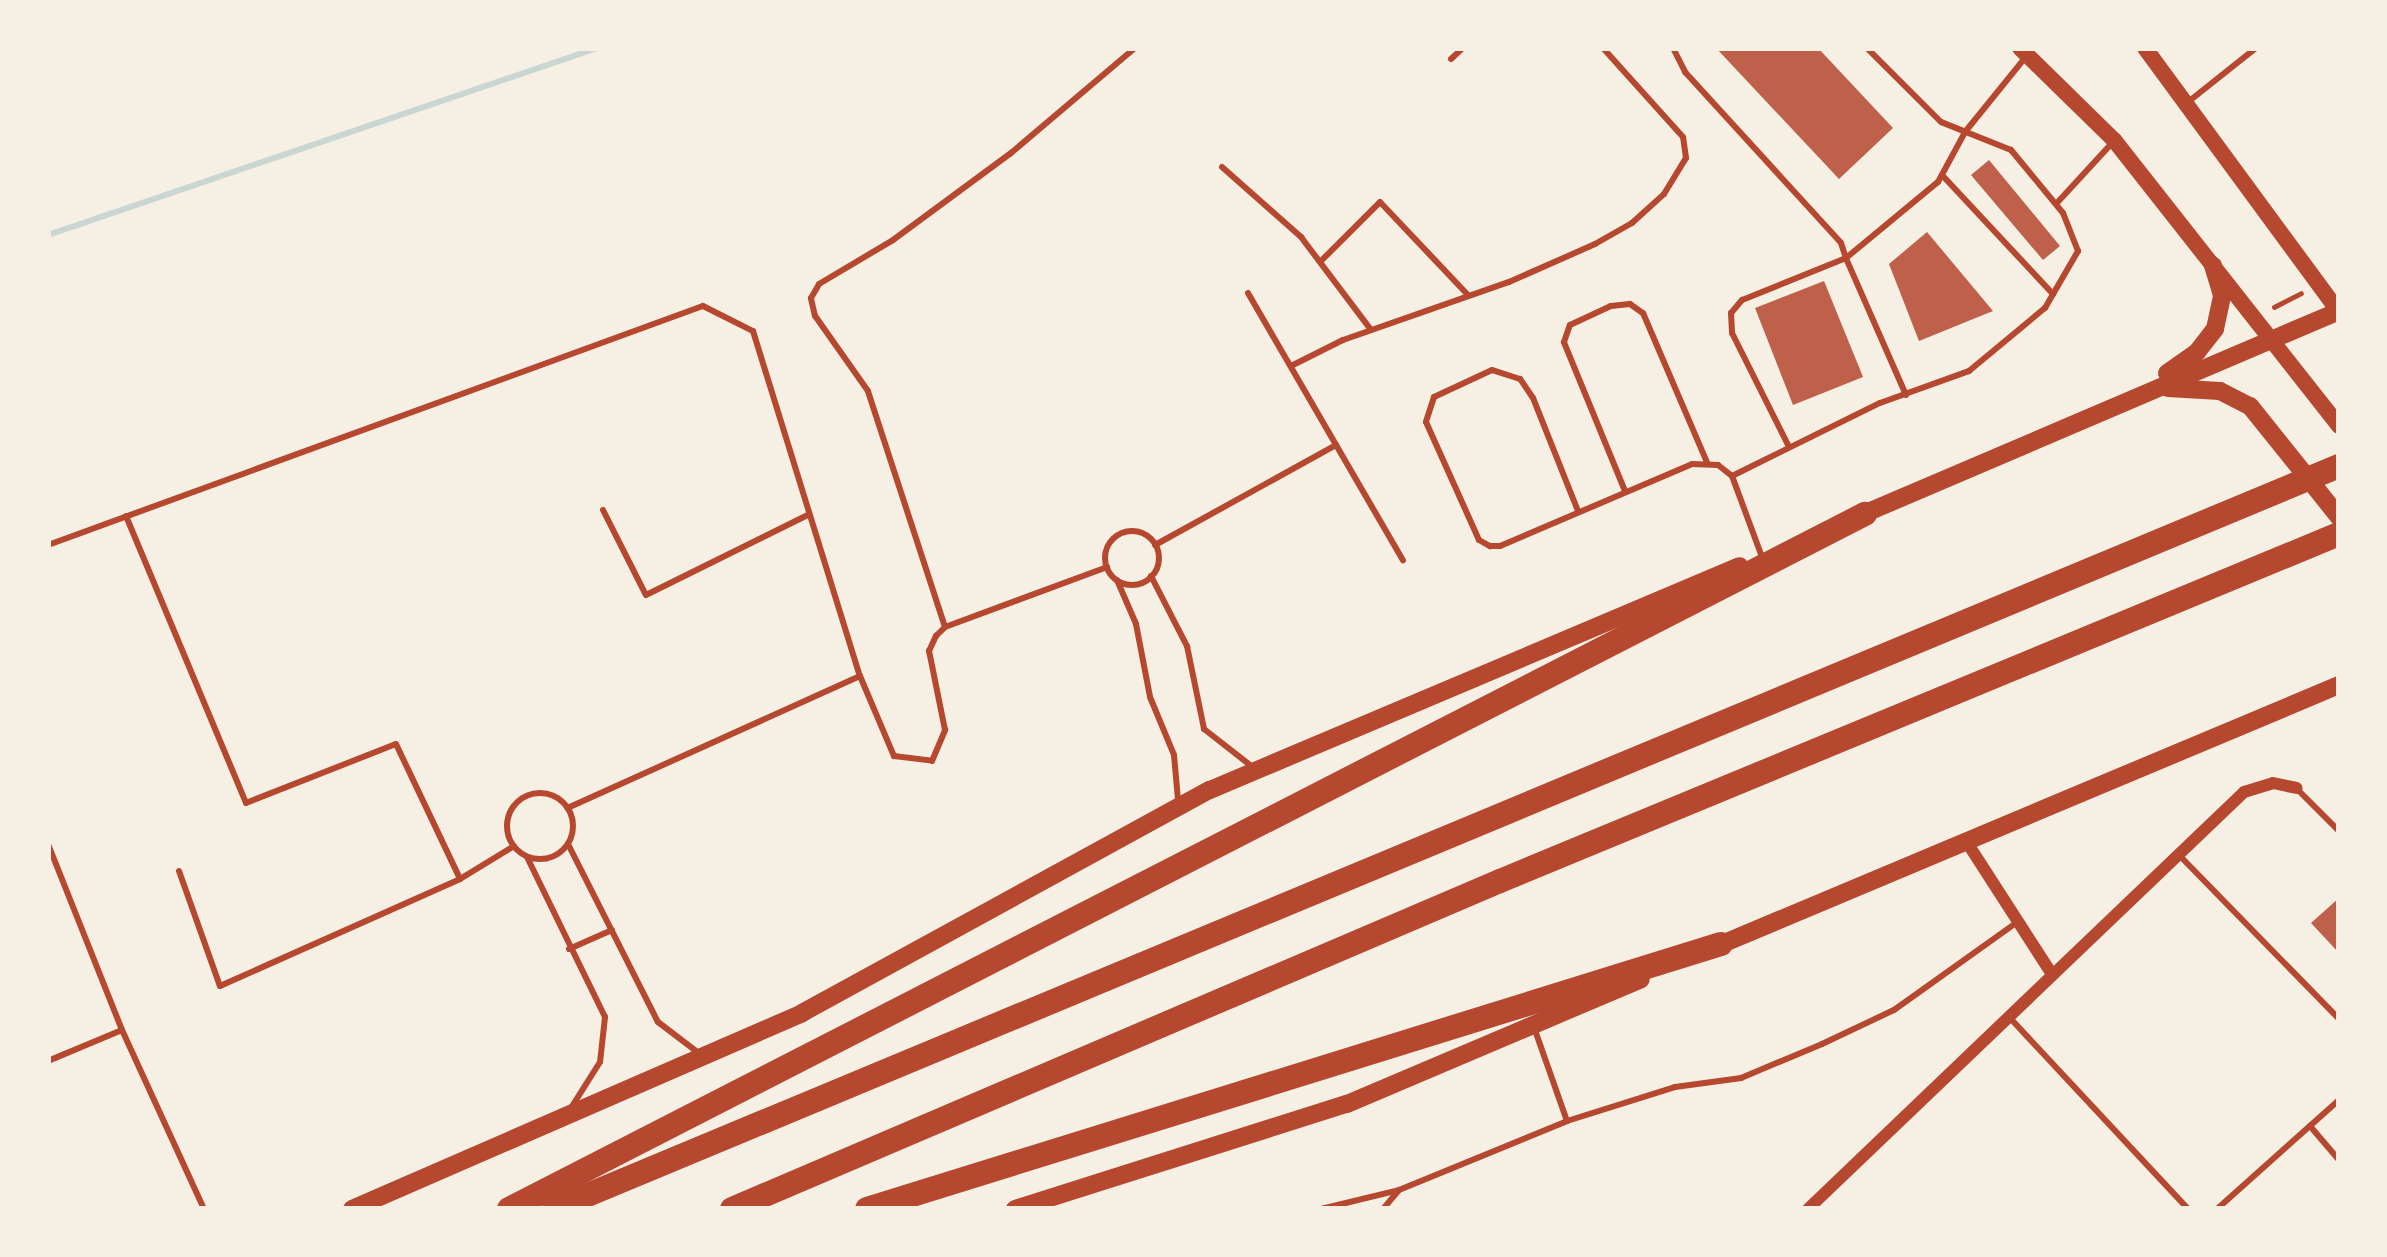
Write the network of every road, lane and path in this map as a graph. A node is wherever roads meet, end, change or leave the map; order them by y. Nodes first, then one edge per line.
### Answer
1 (1135, 48) edge
2 (1463, 48) edge
3 (1604, 48) edge
4 (1673, 48) edge
5 (1867, 48) edge
6 (2145, 48) edge
7 (2256, 48) edge
8 (2024, 52) edge
9 (1451, 59) dead end
10 (2188, 103) junction
11 (1965, 132) junction
12 (2114, 140) junction
13 (1222, 166) dead end
14 (1942, 175) junction
15 (2056, 205) junction
16 (1846, 258) junction
17 (1321, 261) junction
18 (2212, 265) junction
19 (2306, 290) dead end
20 (1248, 293) dead end
21 (2053, 294) junction
22 (1468, 296) junction
23 (2274, 308) dead end
24 (2339, 312) edge
25 (1371, 330) junction
26 (2272, 339) junction
27 (1291, 366) junction
28 (2139, 393) junction
29 (1906, 395) junction
30 (2339, 426) edge
31 (1337, 445) junction
32 (1789, 447) junction
33 (1706, 462) junction
34 (2339, 466) edge
35 (1732, 476) junction
36 (1625, 491) junction
37 (603, 510) dead end
38 (1578, 511) junction
39 (1864, 514) junction
40 (808, 515) junction
41 (126, 516) junction
42 (2339, 517) edge
43 (2339, 534) edge
44 (48, 545) edge
45 (1155, 545) junction
46 (1762, 557) junction
47 (1403, 560) dead end
48 (1107, 567) junction
49 (1151, 576) junction
50 (1117, 580) junction
51 (945, 627) junction
52 (860, 676) junction
53 (2339, 685) edge
54 (1257, 770) junction
55 (2296, 788) joint
56 (1179, 807) junction
57 (567, 808) junction
58 (2339, 831) edge
59 (48, 844) edge
60 (568, 844) junction
61 (1968, 844) junction
62 (514, 846) junction
63 (2180, 856) junction
64 (527, 857) junction
65 (179, 871) dead end
66 (460, 879) junction
67 (2016, 923) junction
68 (612, 930) junction
69 (1721, 944) joint
70 (569, 949) junction
71 (2051, 973) junction
72 (1530, 1015) junction
73 (2007, 1015) junction
74 (2339, 1019) edge
75 (122, 1030) junction
76 (703, 1056) junction
77 (48, 1061) edge
78 (2339, 1100) edge
79 (566, 1116) junction
80 (1567, 1121) junction
81 (2310, 1126) junction
82 (2339, 1160) edge
83 (1399, 1190) junction
84 (204, 1209) edge
85 (352, 1209) edge
86 (508, 1209) edge
87 (554, 1209) edge
88 (732, 1209) edge
89 (867, 1209) edge
90 (1015, 1209) edge
91 (1321, 1209) edge
92 (1383, 1209) edge
93 (1808, 1209) edge
94 (2188, 1209) edge
95 (2217, 1209) edge

1 - 51 lane
2 - 9 lane
3 - 22 lane
4 - 16 lane
5 - 11 lane
6 - 10 street
7 - 10 lane
8 - 11 lane
8 - 12 street
10 - 24 street
11 - 14 lane
11 - 15 lane
12 - 15 lane
12 - 18 street
13 - 17 lane
14 - 16 lane
14 - 21 lane
15 - 21 lane
16 - 29 lane
16 - 32 lane
17 - 22 lane
17 - 25 lane
18 - 26 street
18 - 28 main road
19 - 23 path
20 - 27 lane
21 - 29 lane
22 - 25 lane
24 - 26 main road
25 - 27 lane
26 - 28 main road
26 - 30 street
27 - 31 lane
28 - 39 main road
28 - 42 main road
29 - 32 lane
31 - 45 lane
31 - 47 lane
32 - 35 lane
33 - 35 lane
33 - 36 lane
33 - 36 lane
34 - 87 highway
35 - 46 lane
36 - 38 lane
37 - 40 lane
38 - 38 lane
39 - 46 main road
39 - 86 highway
40 - 41 lane
40 - 52 lane
41 - 44 lane
41 - 66 lane
43 - 88 highway
45 - 48 lane
45 - 49 lane
46 - 54 main road
48 - 50 lane
48 - 51 lane
49 - 50 lane
49 - 54 lane
50 - 56 lane
51 - 52 lane
52 - 57 lane
53 - 61 main road
54 - 56 main road
55 - 58 lane
55 - 63 street
56 - 76 main road
57 - 60 lane
57 - 62 lane
59 - 75 lane
60 - 64 lane
60 - 68 lane
61 - 67 street
61 - 69 main road
62 - 64 lane
62 - 66 lane
63 - 71 street
63 - 74 lane
64 - 70 lane
65 - 66 lane
67 - 71 street
67 - 80 lane
68 - 70 lane
68 - 76 lane
69 - 72 highway
70 - 79 lane
71 - 73 street
72 - 80 lane
72 - 89 highway
72 - 90 main road
73 - 93 street
73 - 94 lane
75 - 77 lane
75 - 84 lane
76 - 79 main road
78 - 81 lane
79 - 85 main road
80 - 83 lane
81 - 82 lane
81 - 95 lane
83 - 91 lane
83 - 92 lane

